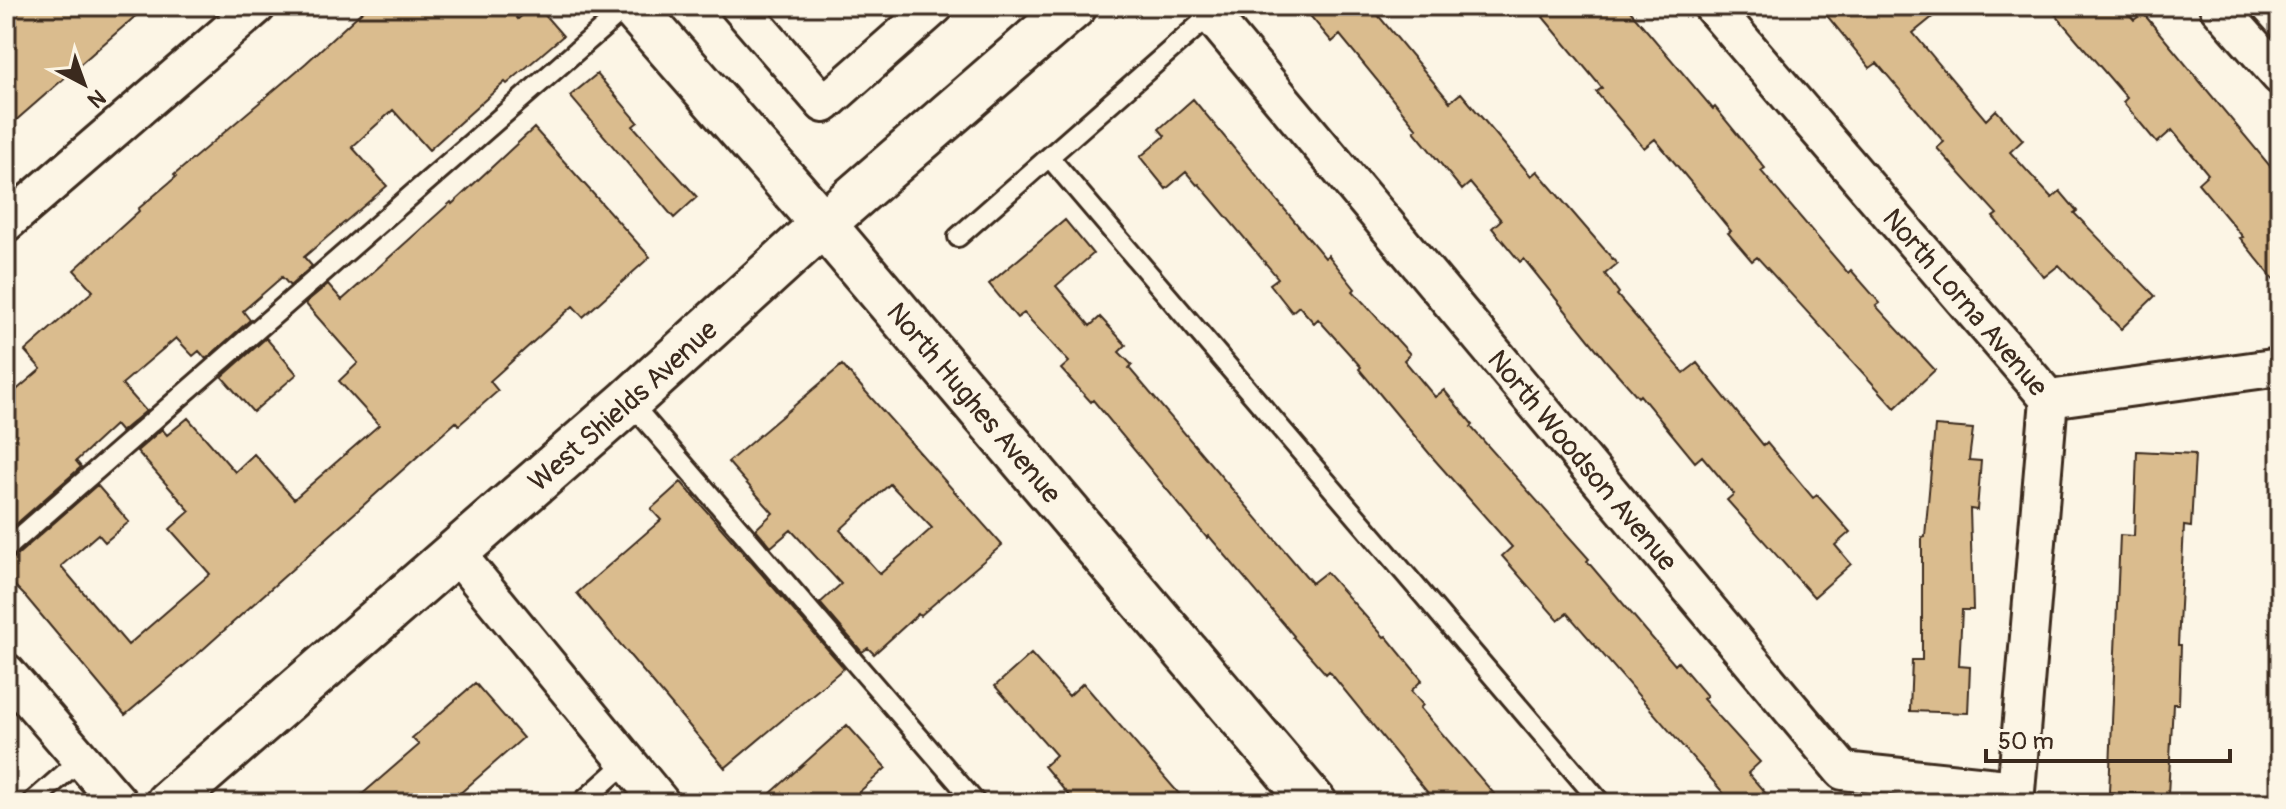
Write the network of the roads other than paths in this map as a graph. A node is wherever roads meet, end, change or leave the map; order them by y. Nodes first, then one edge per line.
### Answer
1 (257, 6) edge
2 (630, 6) edge
3 (739, 6) edge
4 (935, 6) edge
5 (1074, 6) edge
6 (1712, 6) edge
7 (2218, 6) edge
8 (1216, 10) edge
9 (2274, 58) edge
10 (1049, 157) junction
11 (6, 223) edge
12 (823, 224) junction
13 (958, 237) dead end
14 (2280, 367) edge
15 (2049, 399) junction
16 (629, 401) junction
17 (6, 549) edge
18 (456, 553) junction
19 (6, 672) edge
20 (81, 759) junction
21 (627, 762) junction
22 (2016, 796) edge
23 (31, 803) edge
24 (119, 803) edge
25 (168, 803) edge
26 (581, 803) edge
27 (661, 803) edge
28 (976, 803) edge
29 (1314, 803) edge
30 (1601, 803) edge

1 - 11 street
2 - 12 main road, North Hughes Avenue
2 - 17 lane
3 - 4 street
5 - 12 main road, West Shields Avenue
6 - 15 street, North Lorna Avenue
7 - 9 street
8 - 10 lane
8 - 22 street, North Woodson Avenue
10 - 13 lane
10 - 30 lane
12 - 16 main road, West Shields Avenue
12 - 29 main road, North Hughes Avenue
14 - 15 street
15 - 22 street, North Lorna Avenue
16 - 18 main road, West Shields Avenue
16 - 28 lane
18 - 21 street
18 - 25 main road, West Shields Avenue
19 - 20 street
20 - 23 lane
20 - 24 street
21 - 26 lane
21 - 27 street

